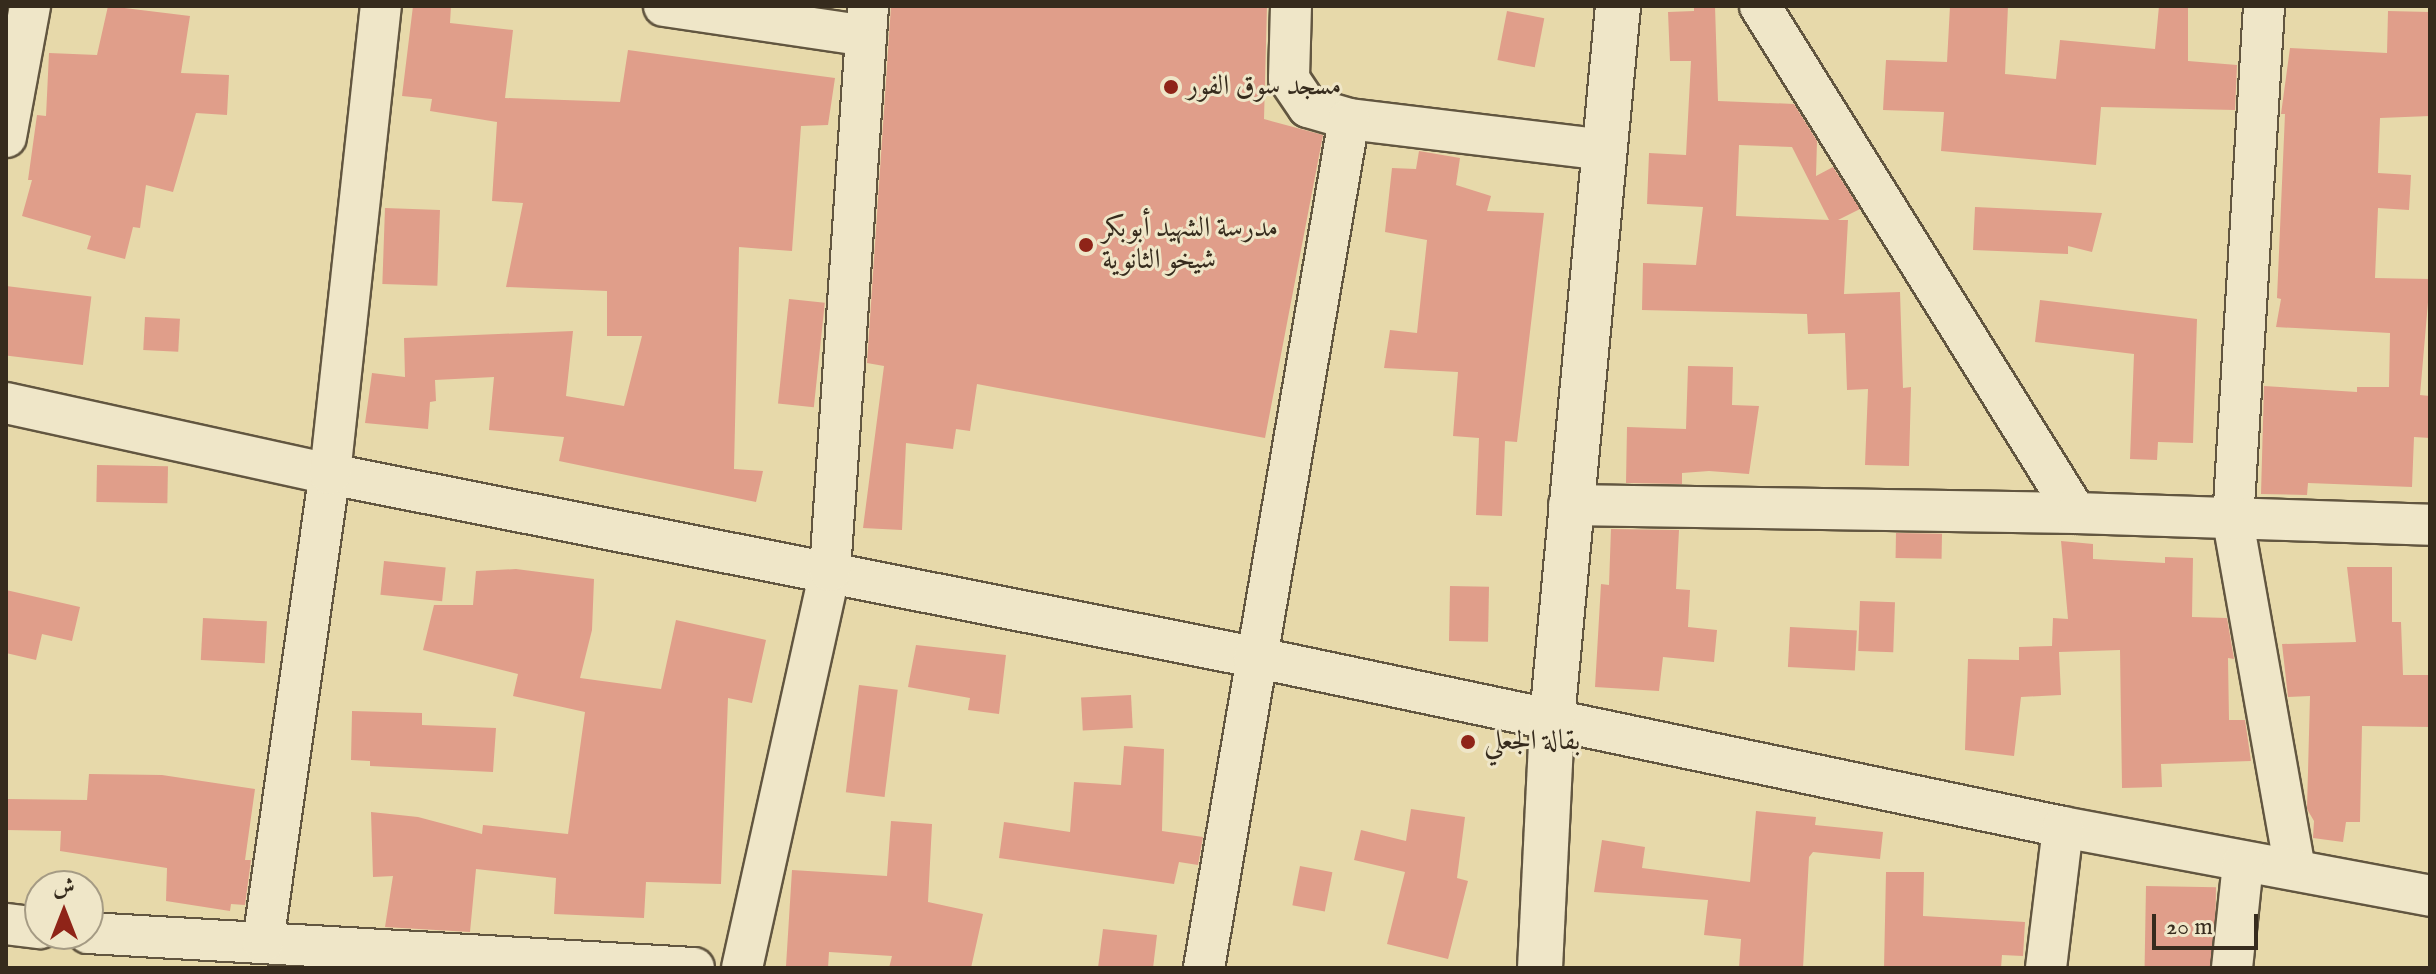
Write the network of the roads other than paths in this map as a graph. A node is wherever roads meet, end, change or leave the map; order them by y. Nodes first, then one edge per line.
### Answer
1 (30, 6) edge
2 (381, 6) edge
3 (664, 6) edge
4 (1291, 6) edge
5 (1618, 6) edge
6 (1760, 6) edge
7 (2264, 6) edge
8 (867, 21) edge
9 (1349, 119) junction
10 (6, 137) edge
11 (1605, 150) junction
12 (6, 403) edge
13 (330, 474) junction
14 (1569, 505) junction
15 (2076, 513) junction
16 (2233, 521) junction
17 (2430, 525) edge
18 (830, 571) junction
19 (1254, 657) junction
20 (1552, 719) junction
21 (2063, 827) junction
22 (2243, 863) junction
23 (2295, 870) junction
24 (2430, 896) edge
25 (104, 940) edge
26 (263, 942) junction
27 (133, 953) edge
28 (694, 968) edge
29 (742, 968) edge
30 (1204, 968) edge
31 (1540, 968) edge
32 (2046, 968) edge
33 (2232, 968) edge

1 - 10 street
2 - 13 street
3 - 8 street
4 - 9 street
5 - 11 street
6 - 15 street
7 - 16 street
8 - 18 street
9 - 11 street
9 - 19 street
11 - 14 street
12 - 13 street
13 - 18 street
13 - 26 street
14 - 15 street
14 - 20 street
15 - 16 street
16 - 17 street
16 - 23 street
18 - 19 street
18 - 29 street
19 - 20 street
19 - 30 street
20 - 21 street
20 - 31 street
21 - 22 street
21 - 32 street
22 - 23 street
22 - 33 street
23 - 24 street
25 - 27 street
26 - 27 street
26 - 28 street

